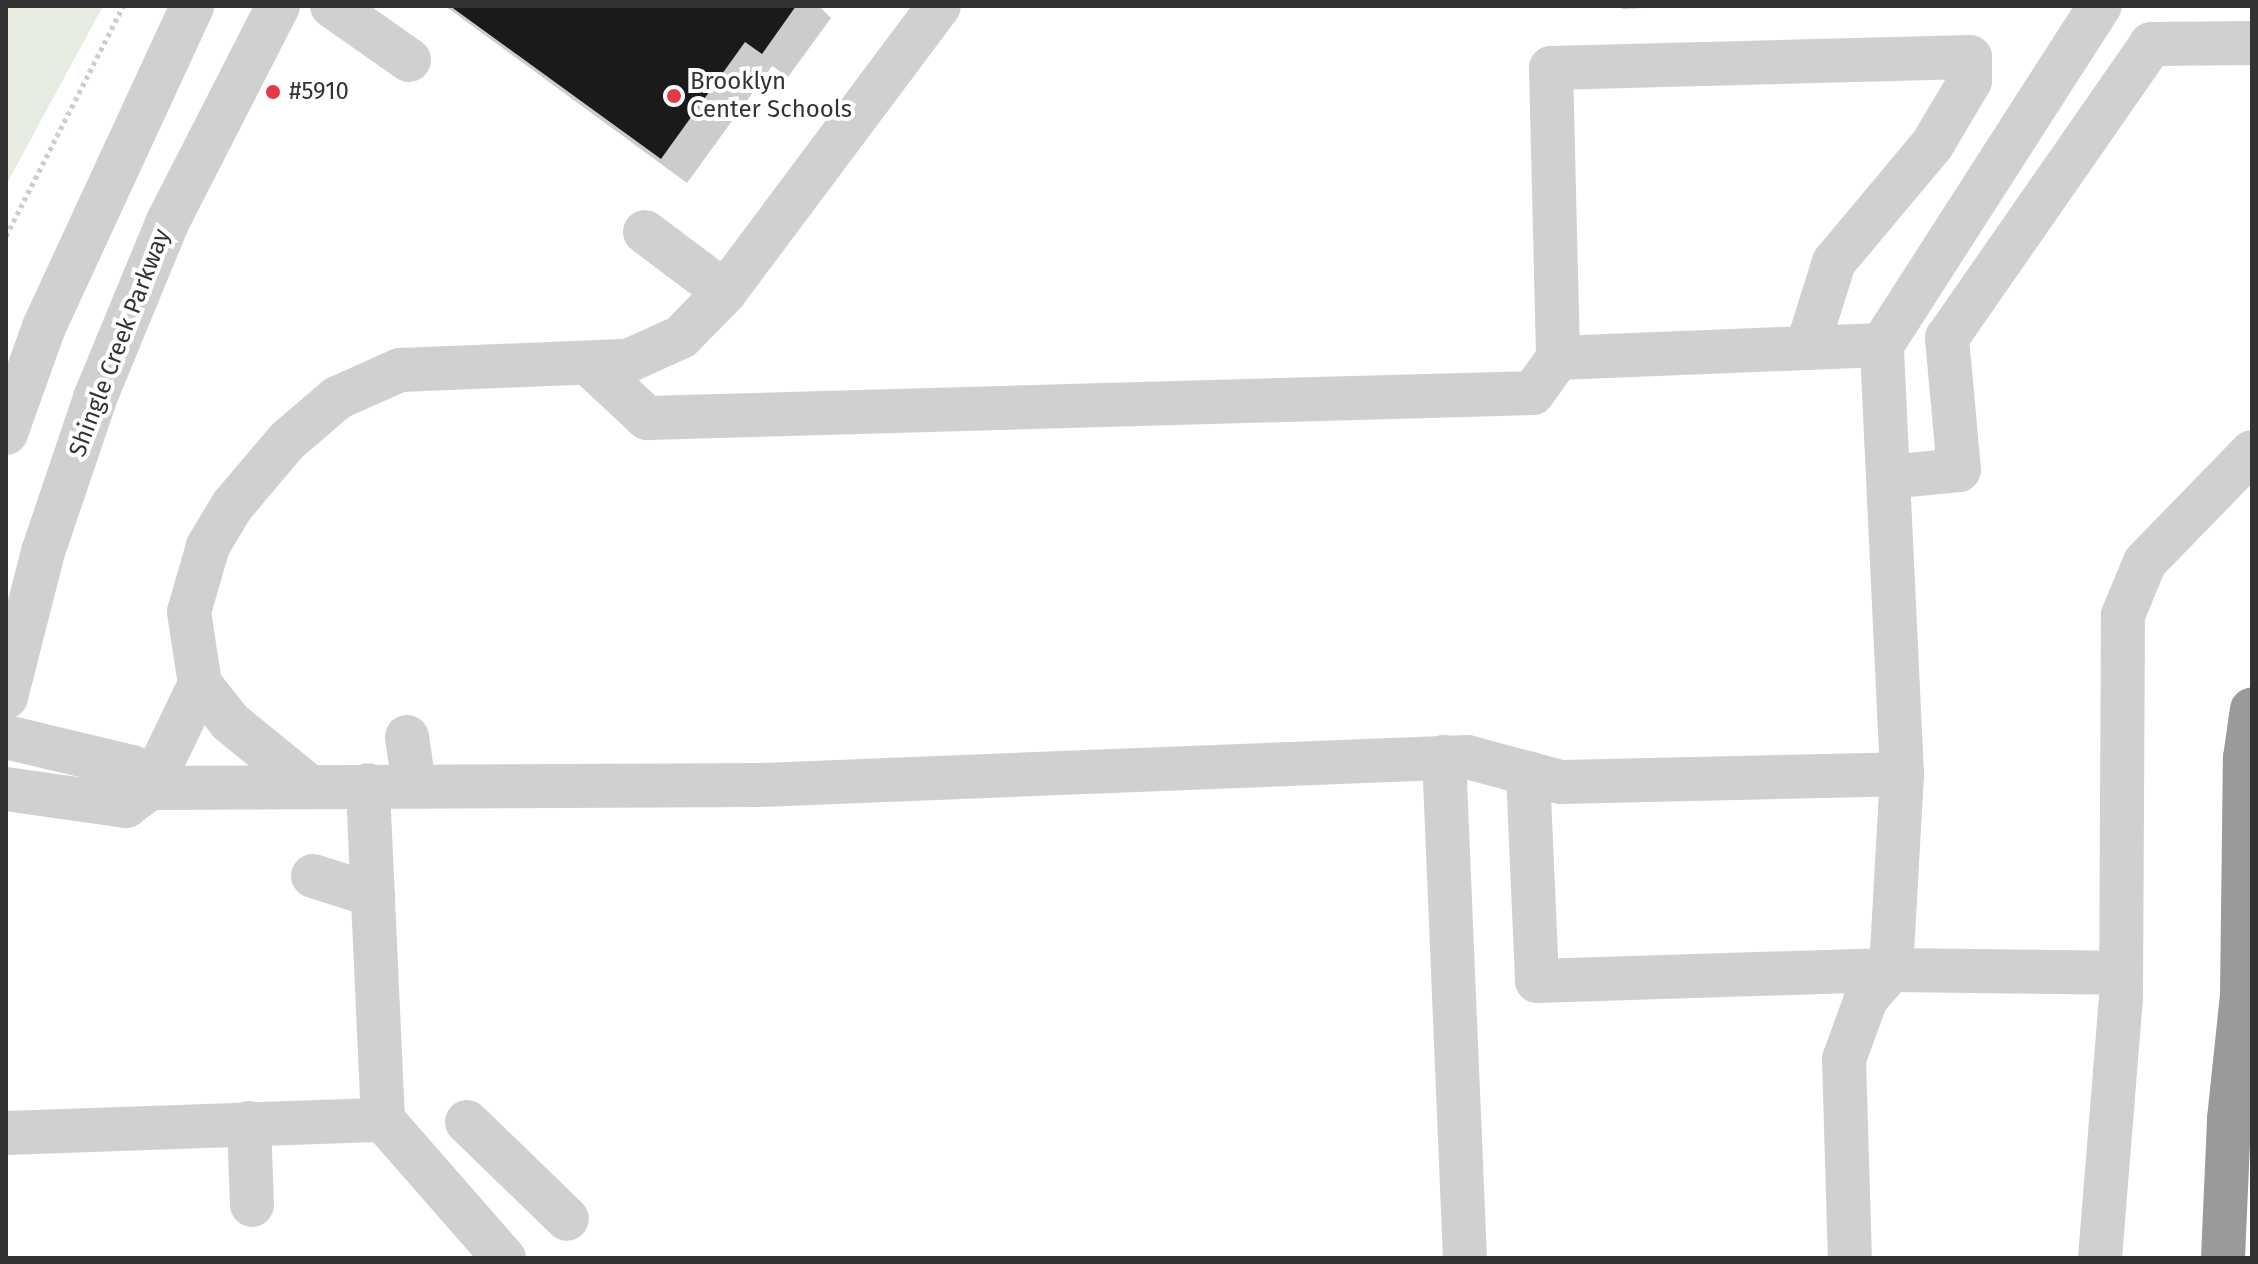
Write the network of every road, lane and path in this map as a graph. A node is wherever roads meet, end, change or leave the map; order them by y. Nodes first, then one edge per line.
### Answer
1 (123, 6) edge
2 (192, 6) edge
3 (278, 6) edge
4 (332, 6) edge
5 (939, 6) edge
6 (2100, 6) edge
7 (2252, 43) edge
8 (409, 60) dead end
9 (1932, 145) junction
10 (1989, 173) junction
11 (645, 232) dead end
12 (6, 236) edge
13 (725, 292) junction
14 (1882, 345) junction
15 (1807, 348) junction
16 (1558, 358) junction
17 (588, 363) junction
18 (6, 433) edge
19 (2252, 452) edge
20 (1888, 477) junction
21 (200, 684) junction
22 (6, 697) edge
23 (2252, 709) edge
24 (6, 737) edge
25 (407, 737) dead end
26 (1444, 757) junction
27 (1528, 773) junction
28 (1902, 774) junction
29 (306, 784) junction
30 (368, 785) junction
31 (414, 785) junction
32 (150, 788) junction
33 (6, 789) edge
34 (313, 876) dead end
35 (373, 895) junction
36 (1891, 970) junction
37 (2121, 973) junction
38 (2242, 995) junction
39 (2252, 1043) edge
40 (383, 1120) junction
41 (467, 1122) dead end
42 (249, 1123) junction
43 (6, 1133) edge
44 (252, 1205) dead end
45 (567, 1219) dead end
46 (504, 1258) edge
47 (1465, 1258) edge
48 (1850, 1258) edge
49 (2100, 1258) edge
50 (2223, 1258) edge

1 - 12 path
2 - 18 street
3 - 22 street, Shingle Creek Parkway
4 - 8 street
5 - 13 street
6 - 10 street
7 - 20 street
9 - 10 street
9 - 15 street
9 - 16 street
10 - 14 street
11 - 13 street
13 - 17 street
14 - 15 street
14 - 20 street
15 - 16 street
16 - 17 street
17 - 21 street
19 - 37 street
20 - 28 street
21 - 29 street
21 - 32 street
23 - 38 highway
24 - 32 street
25 - 31 street
26 - 27 street
26 - 31 street
26 - 47 street
27 - 28 street
27 - 36 street
28 - 36 street
29 - 30 street
29 - 32 street
30 - 31 street
30 - 35 street
32 - 33 street
34 - 35 street
35 - 40 street
36 - 37 street
36 - 48 street
37 - 49 street
38 - 39 highway
38 - 50 highway
40 - 42 street
40 - 46 street
41 - 45 street
42 - 43 street
42 - 44 street

